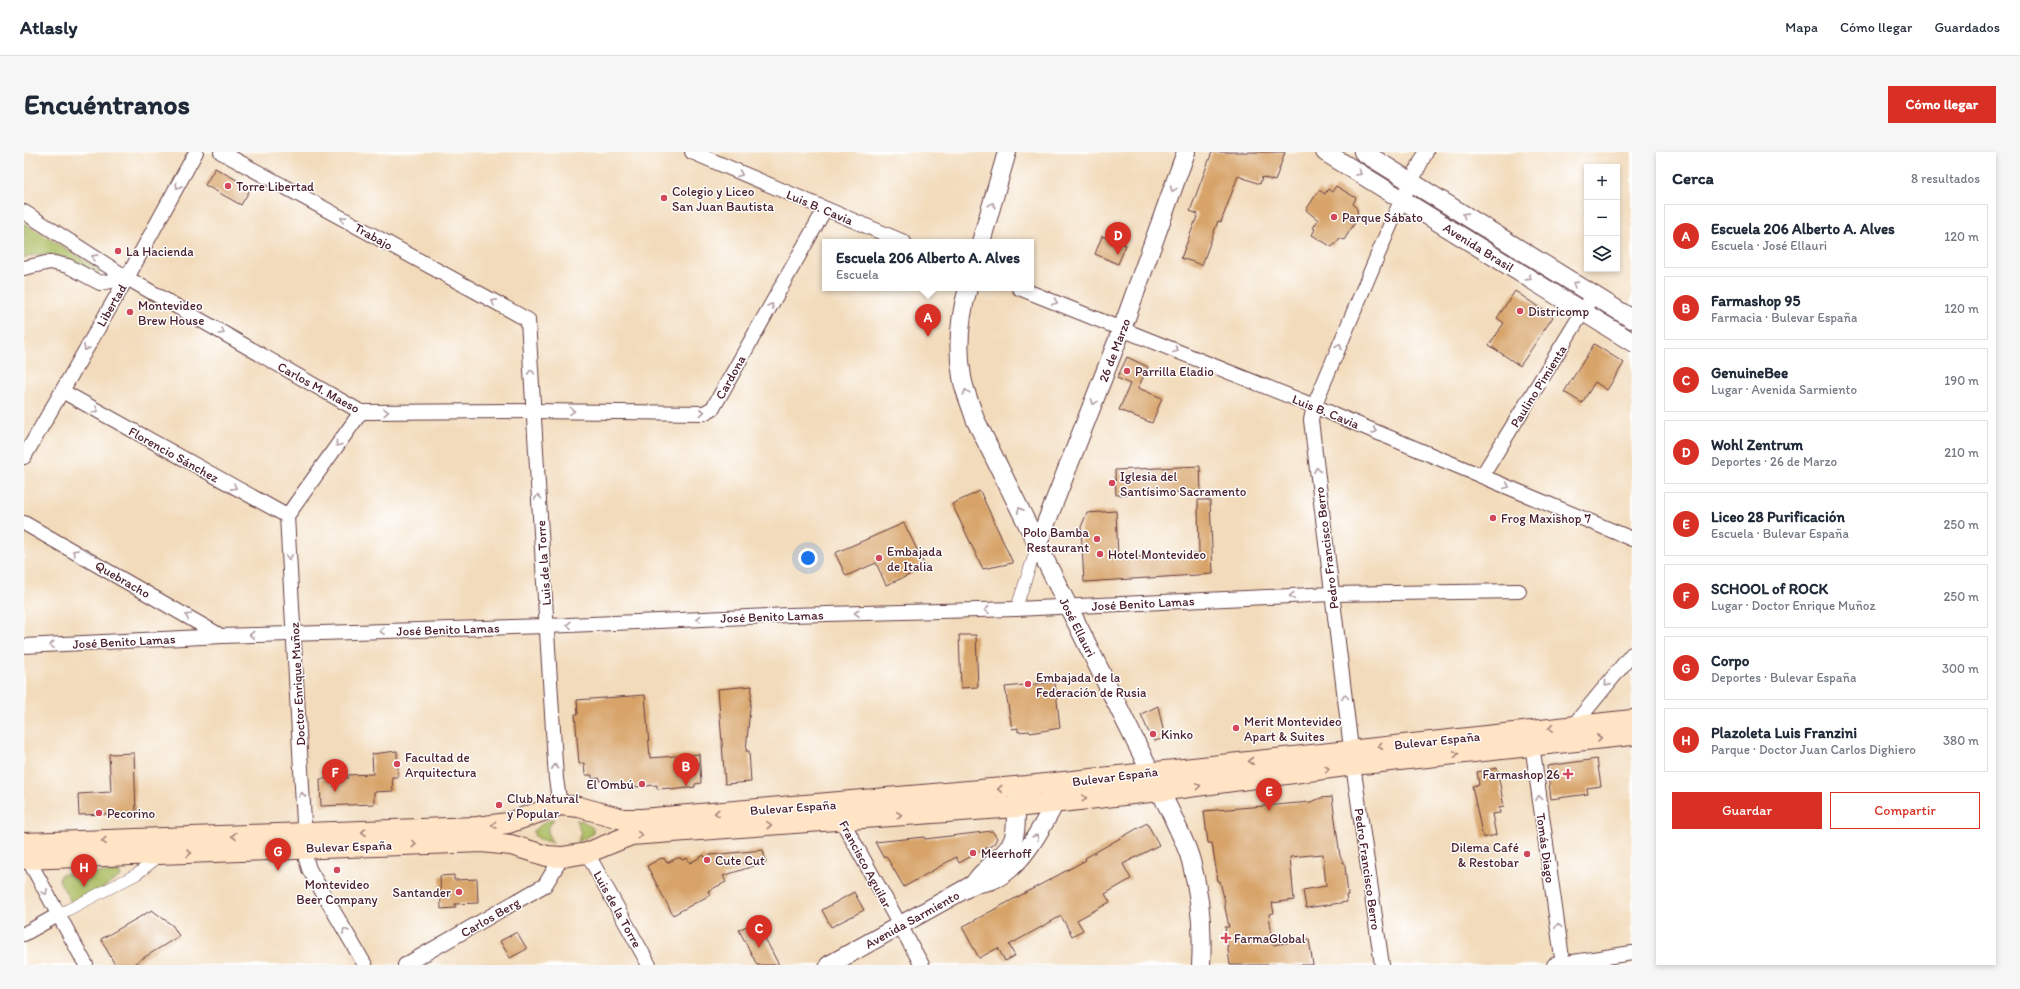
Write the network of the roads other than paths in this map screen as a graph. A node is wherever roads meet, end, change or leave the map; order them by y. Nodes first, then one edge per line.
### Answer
1 (196, 152) edge
2 (221, 152) edge
3 (692, 152) edge
4 (1007, 152) edge
5 (1186, 152) edge
6 (1326, 152) edge
7 (1363, 152) edge
8 (1426, 152) edge
9 (718, 157) edge
10 (1411, 182) junction
11 (1402, 200) junction
12 (824, 209) junction
13 (24, 212) edge
14 (897, 239) edge
15 (982, 239) edge
16 (24, 268) edge
17 (127, 278) junction
18 (967, 291) edge
19 (1027, 291) edge
20 (1593, 295) junction
21 (1584, 312) junction
22 (1632, 319) edge
23 (528, 320) joint
24 (1122, 329) junction
25 (1632, 342) edge
26 (62, 391) junction
27 (1314, 406) junction
28 (533, 411) junction
29 (361, 412) junction
30 (24, 456) edge
31 (1482, 476) junction
32 (287, 516) junction
33 (24, 523) edge
34 (1632, 539) edge
35 (1037, 546) junction
36 (1520, 591) dead end
37 (1331, 594) junction
38 (1068, 606) junction
39 (1016, 609) junction
40 (547, 626) junction
41 (294, 634) junction
42 (222, 636) junction
43 (24, 646) edge
44 (1632, 654) edge
45 (1632, 720) edge
46 (1573, 726) junction
47 (1632, 735) edge
48 (1531, 738) junction
49 (1352, 757) junction
50 (1150, 772) junction
51 (1027, 786) junction
52 (1159, 791) junction
53 (1056, 801) junction
54 (560, 805) junction
55 (1016, 807) junction
56 (840, 811) junction
57 (598, 814) junction
58 (526, 817) junction
59 (304, 841) junction
60 (530, 849) junction
61 (595, 849) junction
62 (26, 851) edge
63 (162, 854) junction
64 (562, 857) junction
65 (974, 884) junction
66 (58, 915) junction
67 (899, 925) junction
68 (24, 934) edge
69 (1632, 953) edge
70 (86, 965) edge
71 (365, 965) edge
72 (405, 965) edge
73 (649, 965) edge
74 (829, 965) edge
75 (922, 965) edge
76 (1202, 965) edge
77 (1382, 965) edge
78 (1560, 965) edge

1 -> 17 street, Libertad
23 -> 2 street, Trabajo
3 - 9 street, Luis B. Cavia
15 -> 4 street
5 -> 24 street, 26 de Marzo
6 -> 11 street, Avenida Brasil
7 - 10 street, Avenida Brasil
8 - 10 street, Pedro Francisco Berro
9 -> 12 street, Luis B. Cavia
10 - 11 street, Pedro Francisco Berro
20 -> 10 street, Avenida Brasil
11 -> 21 street, Avenida Brasil
27 -> 11 street, Pedro Francisco Berro
12 - 14 street, Luis B. Cavia
28 -> 12 street, Cardona
17 -> 13 street, Carlos M. Maeso
16 - 17 street
17 -> 26 street, Libertad
17 -> 29 street, Carlos M. Maeso
35 -> 18 street, José Ellauri
19 -> 24 street, Luis B. Cavia
20 - 21 street, Paulino Pimienta
20 - 22 street, Avenida Brasil
21 - 25 street, Avenida Brasil
21 - 31 street, Paulino Pimienta
28 -> 23 street, Luis de la Torre
24 -> 27 street, Luis B. Cavia
24 -> 35 street, 26 de Marzo
26 - 30 street, Libertad
26 -> 32 street, Florencio Sánchez
27 -> 31 street, Luis B. Cavia
37 -> 27 street, Pedro Francisco Berro
29 -> 28 street, Carlos M. Maeso
40 -> 28 street, Luis de la Torre
29 -> 32 street
31 -> 34 street, Luis B. Cavia
32 -> 41 street, Doctor Enrique Muñoz
42 -> 33 street, Quebracho
35 - 38 street, José Ellauri
35 - 39 street
36 - 37 street, José Benito Lamas
37 -> 38 street, José Benito Lamas
49 -> 37 street, Pedro Francisco Berro
38 - 39 street, José Benito Lamas
38 - 50 street, José Ellauri
39 -> 40 street, José Benito Lamas
40 -> 41 street, José Benito Lamas
54 -> 40 street, Luis de la Torre
41 -> 42 street, José Benito Lamas
59 -> 41 street, Doctor Enrique Muñoz
42 -> 43 street, José Benito Lamas
44 -> 46 street
45 - 46 main road, Bulevar España
46 -> 48 main road, Bulevar España
48 -> 47 main road, Bulevar España
48 - 49 main road, Bulevar España
78 -> 48 street, Tomás Diago
49 -> 50 main road, Bulevar España
52 -> 49 main road, Bulevar España
49 - 77 street, Pedro Francisco Berro
50 - 51 main road, Bulevar España
50 - 52 street, José Ellauri
51 - 55 street, Avenida Sarmiento
51 -> 56 main road, Bulevar España
53 -> 52 main road, Bulevar España
52 - 76 street, José Ellauri
53 - 55 main road, Bulevar España
65 -> 53 street, Avenida Sarmiento
54 - 57 main road, Bulevar España
54 - 58 main road, Bulevar España
56 -> 55 main road, Bulevar España
55 - 65 street, Avenida Sarmiento
56 -> 57 main road, Bulevar España
61 -> 56 main road, Bulevar España
56 - 67 street, Francisco Aguilar
57 - 61 main road
58 -> 59 main road, Bulevar España
58 - 60 main road
59 -> 60 main road, Bulevar España
59 -> 62 main road, Bulevar España
63 -> 59 main road, Bulevar España
71 -> 59 street, Doctor Enrique Muñoz
60 - 64 main road, Bulevar España
61 - 64 main road, Bulevar España
61 - 73 street, Luis de la Torre
62 - 63 main road, Bulevar España
62 -> 66 street
63 - 66 street
64 - 72 street, Carlos Berg
65 - 67 street, Avenida Sarmiento
66 - 68 street
66 - 70 street
67 - 74 street, Avenida Sarmiento
67 - 75 street, Francisco Aguilar
69 - 78 street

